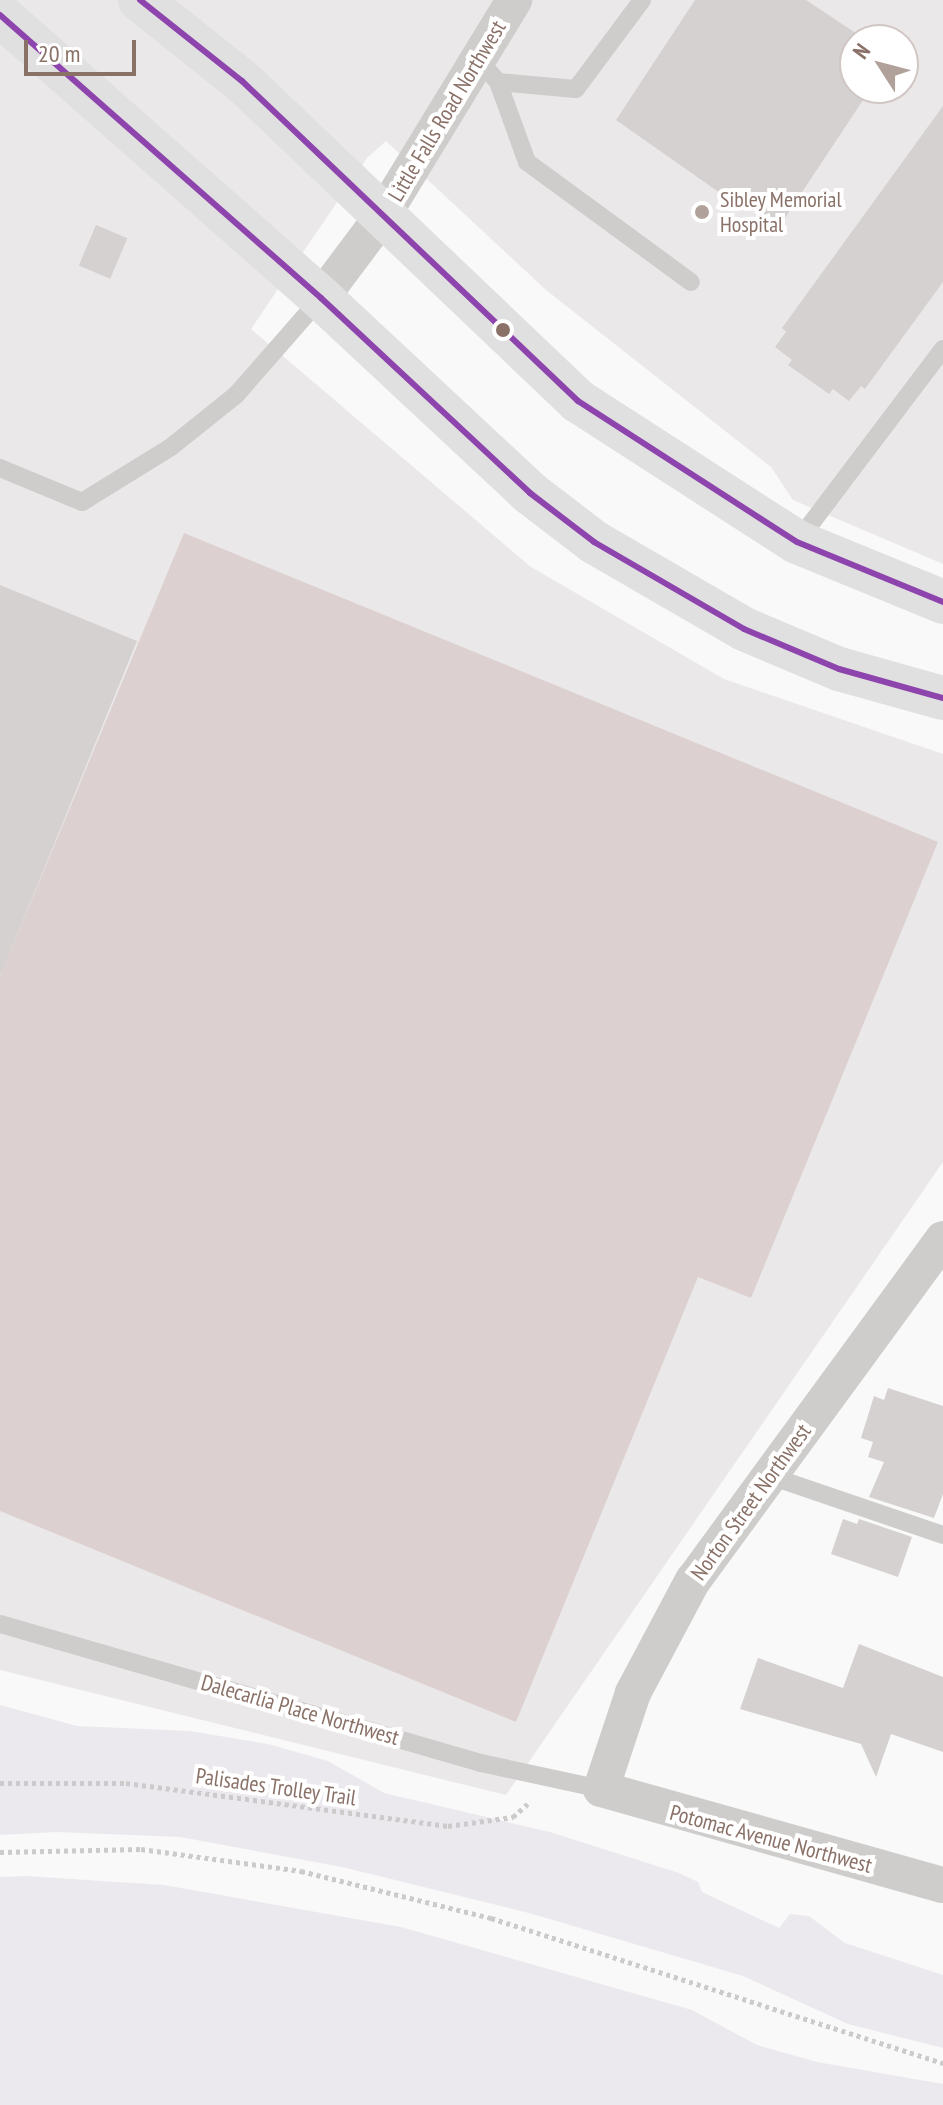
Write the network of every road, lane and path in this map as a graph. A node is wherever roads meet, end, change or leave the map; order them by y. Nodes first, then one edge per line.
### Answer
1 (140, 0) edge
2 (514, 0) edge
3 (642, 0) edge
4 (0, 15) edge
5 (488, 70) junction
6 (383, 215) junction
7 (691, 282) dead end
8 (321, 298) junction
9 (943, 349) edge
10 (0, 468) edge
11 (797, 542) junction
12 (943, 602) edge
13 (943, 698) edge
14 (943, 1239) edge
15 (770, 1476) junction
16 (943, 1535) edge
17 (0, 1624) edge
18 (0, 1783) edge
19 (601, 1789) junction
20 (538, 1795) dead end
21 (0, 1852) edge
22 (943, 1885) edge
23 (943, 2063) edge

1 - 6 main road
2 - 5 street, Little Falls Road Northwest
3 - 5 lane
4 - 8 main road
5 - 6 street, Little Falls Road Northwest
5 - 7 lane
6 - 8 street, Little Falls Road Northwest
6 - 11 main road
8 - 10 lane
8 - 13 main road
9 - 11 lane
11 - 12 main road
14 - 15 street, Norton Street Northwest
15 - 16 lane
15 - 19 street, Norton Street Northwest
17 - 19 lane, Dalecarlia Place Northwest
18 - 20 path, Palisades Trolley Trail
19 - 22 street, Potomac Avenue Northwest
21 - 23 path

